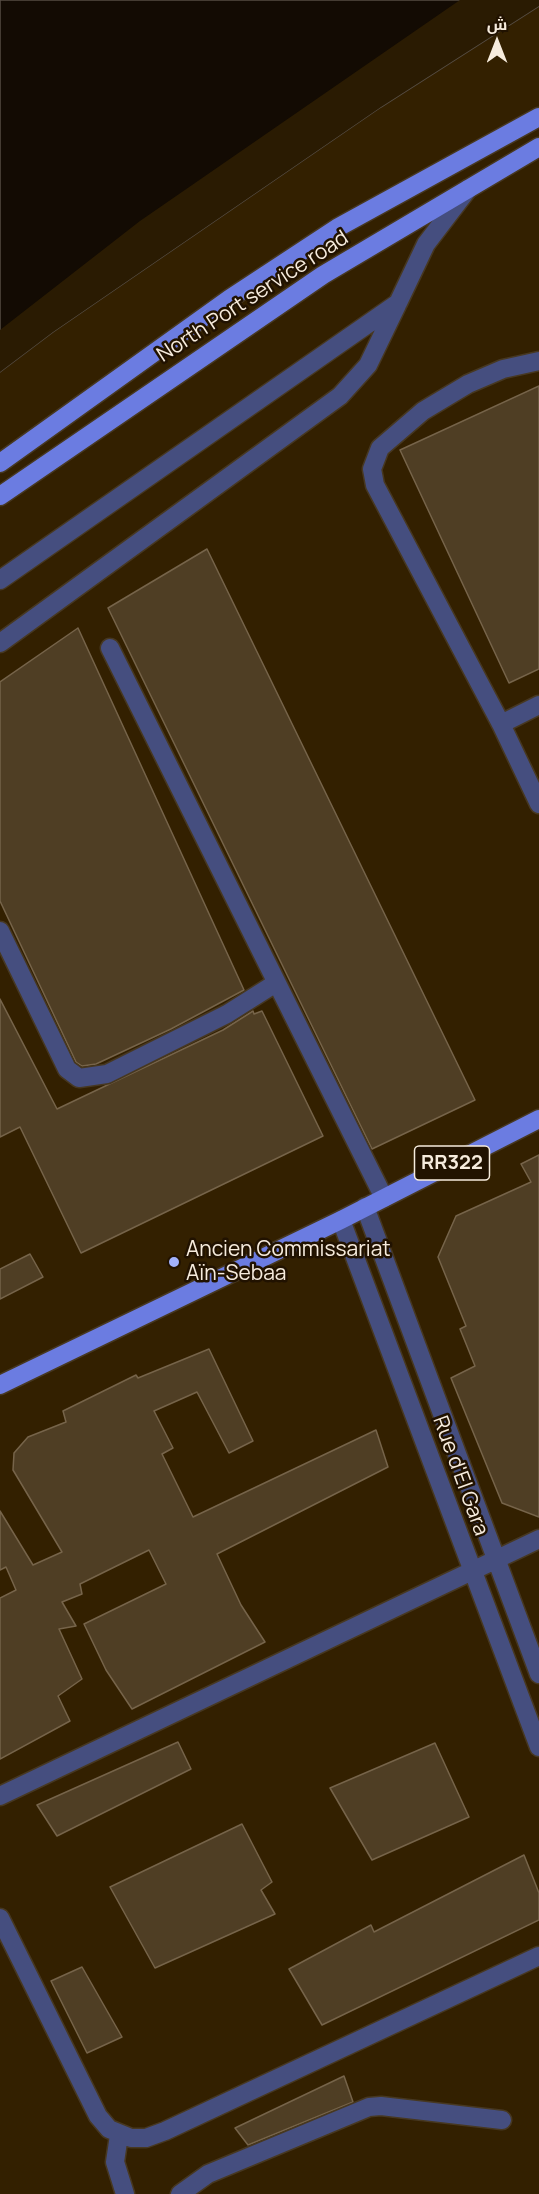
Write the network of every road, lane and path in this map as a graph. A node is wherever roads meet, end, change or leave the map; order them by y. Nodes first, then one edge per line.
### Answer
1 (539, 117) edge
2 (539, 147) edge
3 (471, 185) junction
4 (398, 303) junction
5 (539, 361) edge
6 (0, 463) edge
7 (0, 496) edge
8 (0, 580) edge
9 (0, 643) edge
10 (110, 648) dead end
11 (539, 705) edge
12 (501, 724) junction
13 (539, 804) edge
14 (0, 931) edge
15 (276, 983) junction
16 (539, 1119) edge
17 (384, 1198) junction
18 (365, 1207) junction
19 (341, 1220) junction
20 (0, 1385) edge
21 (539, 1539) edge
22 (496, 1560) junction
23 (472, 1572) junction
24 (539, 1674) edge
25 (539, 1747) edge
26 (0, 1796) edge
27 (0, 1918) edge
28 (539, 1956) edge
29 (502, 2120) dead end
30 (119, 2135) junction
31 (124, 2194) edge
32 (180, 2194) edge

1 - 6 main road, North Port service road
2 - 3 main road, North Port service road
3 - 4 street
3 - 7 main road, North Port service road
4 - 8 street
4 - 9 street
5 - 12 street
10 - 15 street
11 - 12 street
12 - 13 street
14 - 15 street
15 - 17 street
16 - 17 main road, RR322
17 - 18 main road, RR322
18 - 19 main road, RR322
18 - 22 street, Rue d'El Gara
19 - 20 main road, RR322
19 - 23 street, Rue d'El Gara
21 - 22 street
22 - 23 street
22 - 24 street, Rue d'El Gara
23 - 25 street, Rue d'El Gara
23 - 26 street
27 - 30 street
28 - 30 street
29 - 32 street
30 - 31 street

